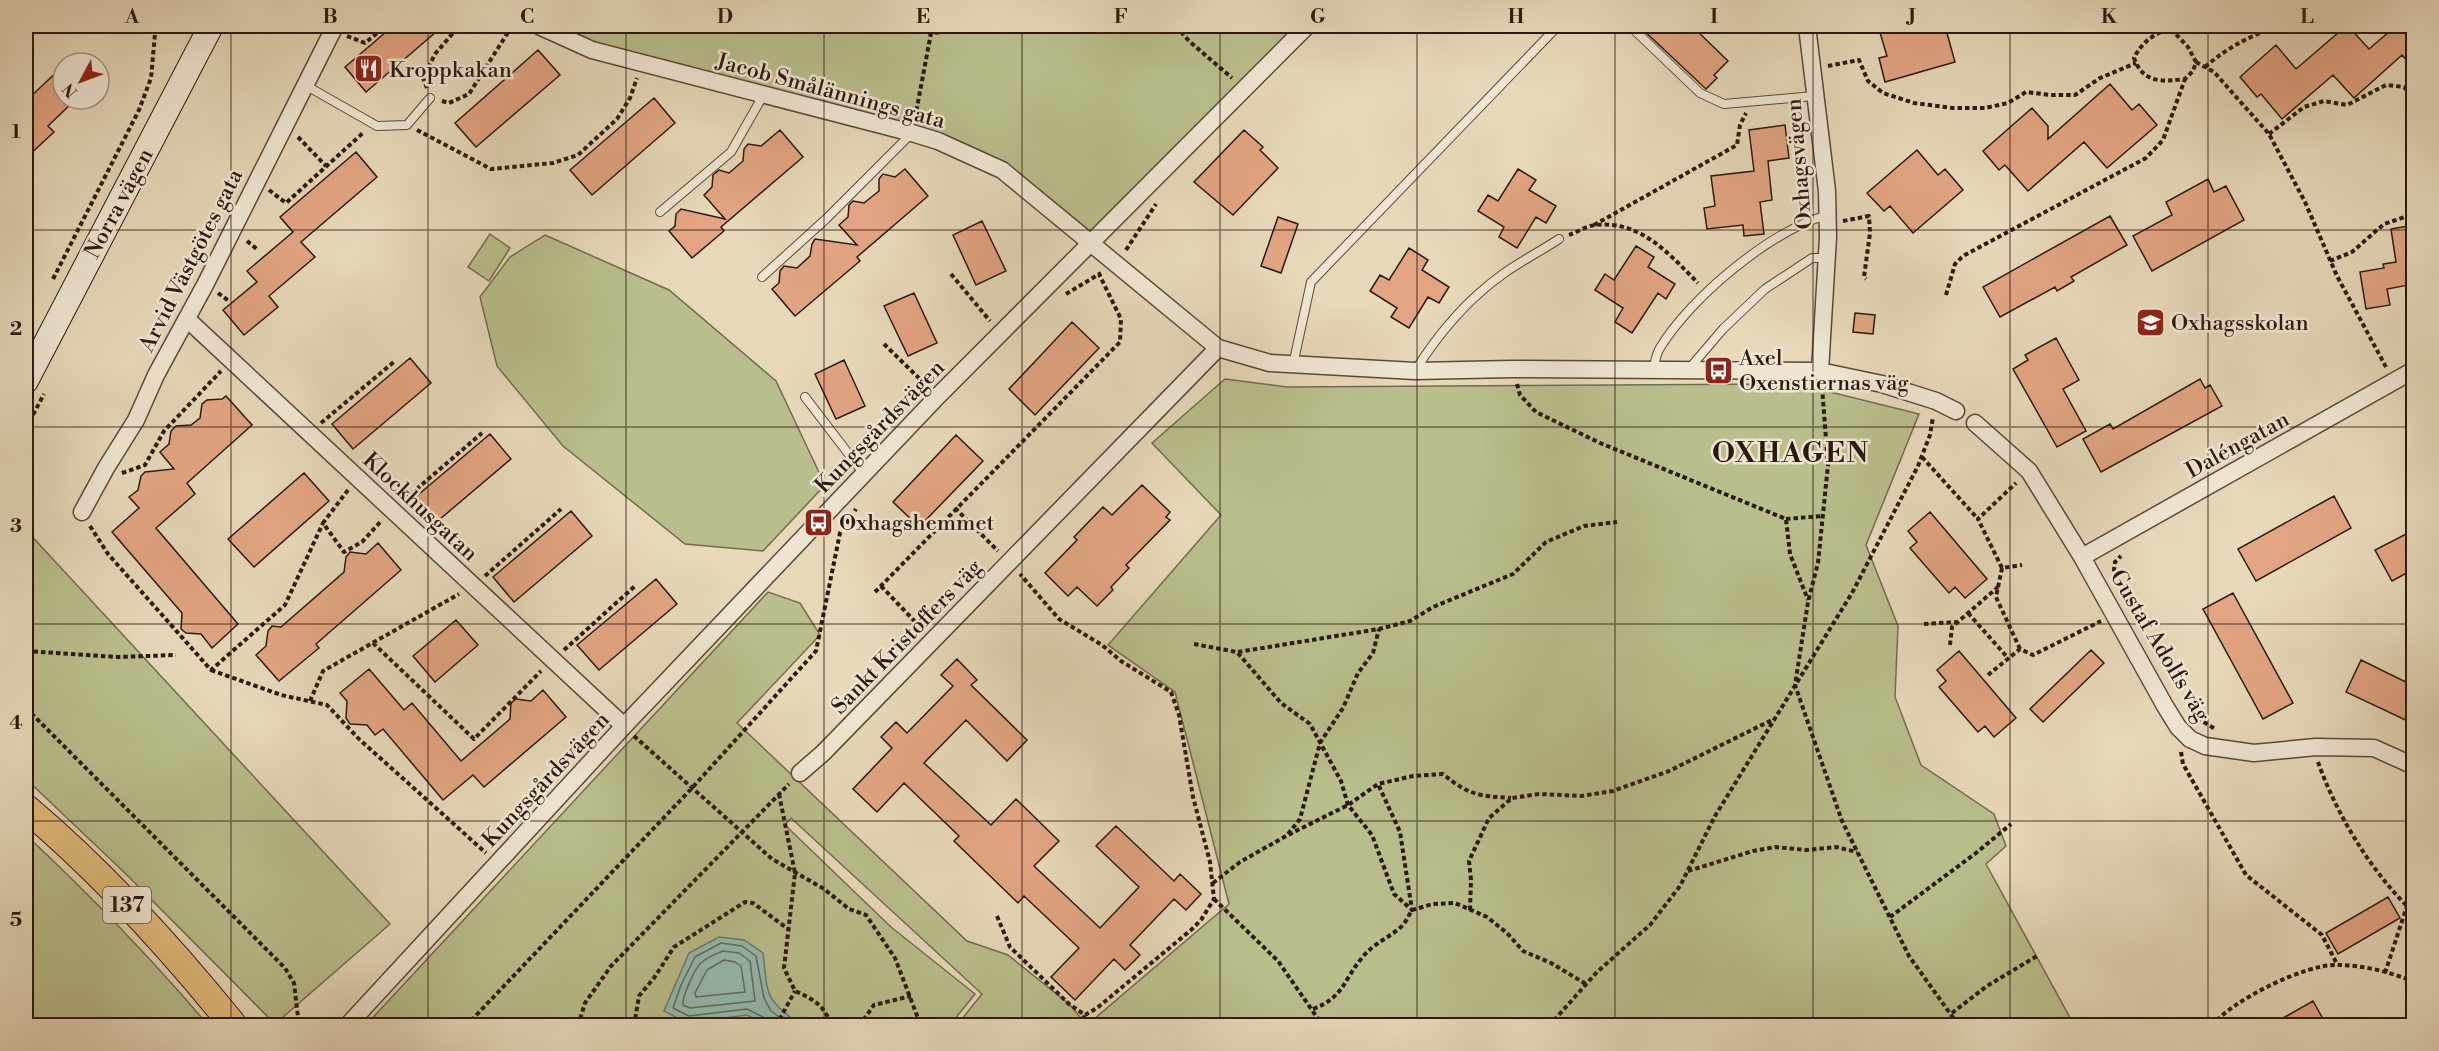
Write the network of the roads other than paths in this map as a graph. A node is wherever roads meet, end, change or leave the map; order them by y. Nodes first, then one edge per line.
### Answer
1 (211, 26) edge
2 (539, 26) edge
3 (1307, 26) edge
4 (1558, 26) edge
5 (1630, 26) edge
6 (1807, 26) edge
7 (334, 28) edge
8 (305, 85) junction
9 (764, 94) junction
10 (1814, 96) junction
11 (430, 98) road end
12 (912, 133) junction
13 (660, 212) dead end
14 (1835, 218) junction
15 (1559, 239) road end
16 (1090, 241) junction
17 (1827, 258) junction
18 (762, 277) dead end
19 (187, 319) junction
20 (1218, 348) junction
21 (1293, 365) junction
22 (1653, 370) junction
23 (1688, 370) junction
24 (2414, 370) edge
25 (1415, 371) junction
26 (1820, 371) junction
27 (26, 381) edge
28 (805, 397) dead end
29 (1956, 411) joint
30 (1975, 423) joint
31 (864, 474) junction
32 (82, 512) road end
33 (2082, 557) junction
34 (624, 726) junction
35 (2414, 765) edge
36 (800, 773) road end
37 (26, 808) edge
38 (228, 1018) edge
39 (347, 1026) edge

1 - 27 main road, Norra vägen
2 - 9 street, Jacob Smålännings gata
3 - 16 street, Kungsgårdsvägen
4 - 21 lane
5 - 10 lane
6 - 10 street, Oxhagsvägen
7 - 8 street, Arvid Västgötes gata
8 - 11 lane
8 - 19 street, Arvid Västgötes gata
9 - 12 street, Jacob Smålännings gata
9 - 13 lane
10 - 14 street, Oxhagsvägen
12 - 16 street, Jacob Smålännings gata
12 - 18 lane
14 - 17 street, Oxhagsvägen
14 - 22 lane
15 - 25 lane
16 - 20 street
16 - 31 street, Kungsgårdsvägen
17 - 23 lane
17 - 26 street, Oxhagsvägen
19 - 32 street, Arvid Västgötes gata
19 - 34 street, Klockhusgatan
20 - 21 street
20 - 36 street, Sankt Kristoffers väg
21 - 25 street
22 - 23 street
22 - 25 street
23 - 26 street
24 - 33 street, Daléngatan
26 - 29 street
28 - 31 lane
29 - 30 lane
30 - 33 street, Gustaf Adolfs väg
31 - 34 street, Kungsgårdsvägen
33 - 35 street, Gustaf Adolfs väg
34 - 39 street, Kungsgårdsvägen
37 - 38 main road, 137

